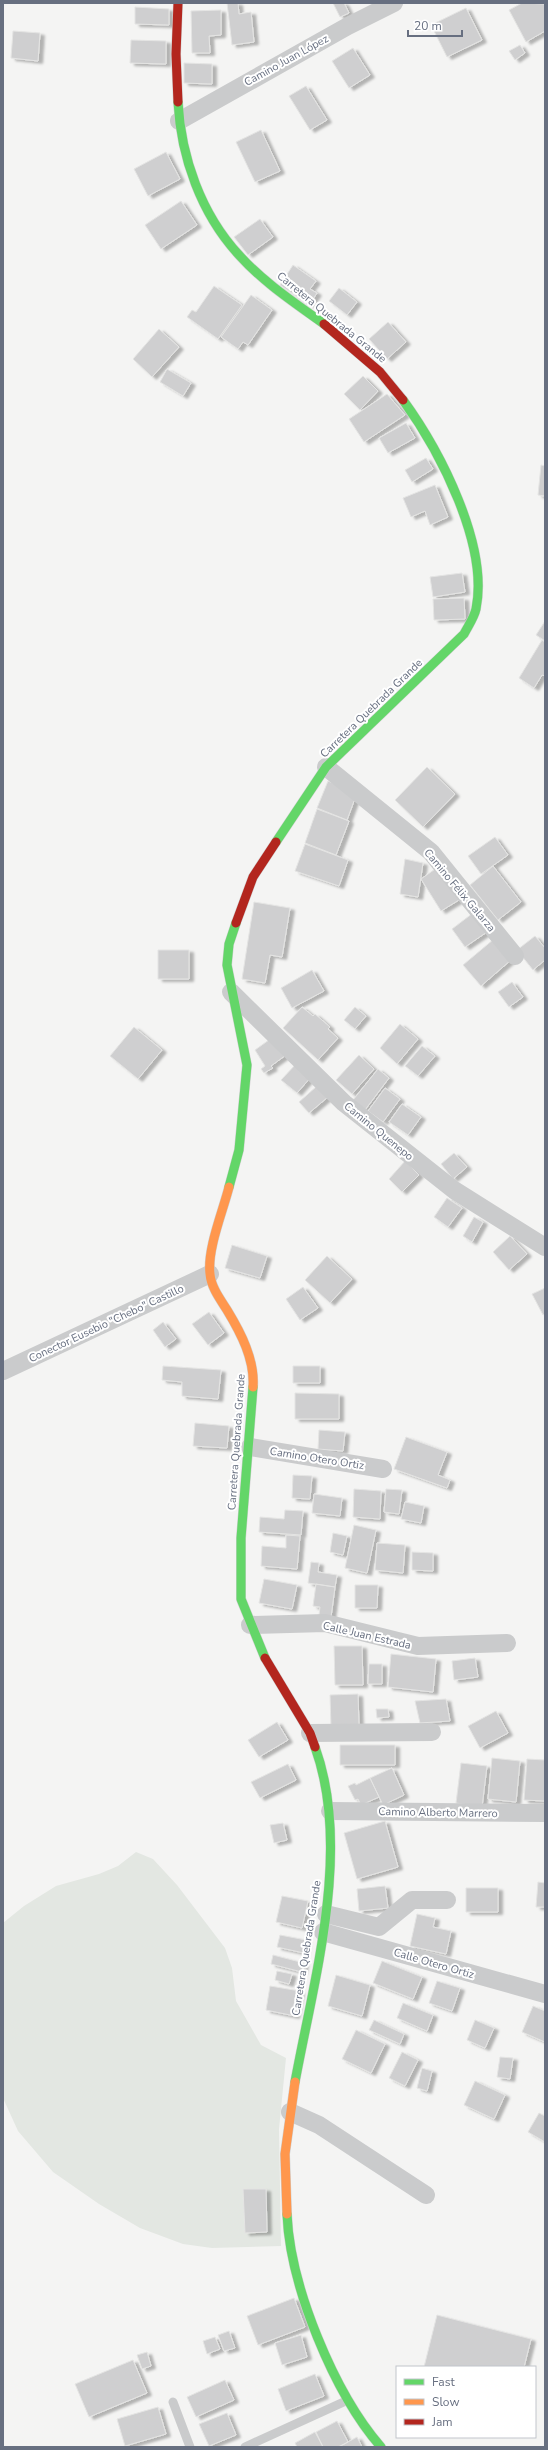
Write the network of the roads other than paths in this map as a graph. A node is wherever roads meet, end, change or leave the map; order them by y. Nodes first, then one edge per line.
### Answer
1 (178, 3) edge
2 (394, 3) edge
3 (179, 121) junction
4 (326, 767) junction
5 (514, 956) dead end
6 (231, 992) junction
7 (545, 1247) edge
8 (210, 1274) junction
9 (3, 1372) edge
10 (250, 1447) junction
11 (383, 1469) dead end
12 (250, 1625) junction
13 (507, 1643) dead end
14 (432, 1732) dead end
15 (310, 1733) junction
16 (330, 1811) junction
17 (545, 1813) edge
18 (447, 1900) dead end
19 (326, 1914) junction
20 (323, 1932) junction
21 (545, 1994) edge
22 (290, 2112) junction
23 (426, 2195) dead end
24 (348, 2400) junction
25 (173, 2402) dead end
26 (190, 2447) edge
27 (245, 2447) edge
28 (381, 2447) edge

1 - 3 street, Carretera Quebrada Grande
2 - 3 street, Camino Juan López
3 - 4 street, Carretera Quebrada Grande
4 - 5 street, Camino Félix Galarza
4 - 6 street, Carretera Quebrada Grande
6 - 7 street, Camino Quenepo
6 - 8 street, Carretera Quebrada Grande
8 - 9 street, Conector Eusebio "Chebo" Castillo
8 - 10 street, Carretera Quebrada Grande
10 - 11 street, Camino Otero Ortiz
10 - 12 street, Carretera Quebrada Grande
12 - 13 street, Calle Juan Estrada
12 - 15 street, Carretera Quebrada Grande
14 - 15 street
15 - 16 street, Carretera Quebrada Grande
16 - 17 street, Camino Alberto Marrero
16 - 19 street, Carretera Quebrada Grande
18 - 19 street
19 - 20 street, Carretera Quebrada Grande
20 - 21 street, Calle Otero Ortiz
20 - 22 street, Carretera Quebrada Grande
22 - 23 street
22 - 24 street, Carretera Quebrada Grande
24 - 27 lane
24 - 28 street, Carretera Quebrada Grande
25 - 26 lane

